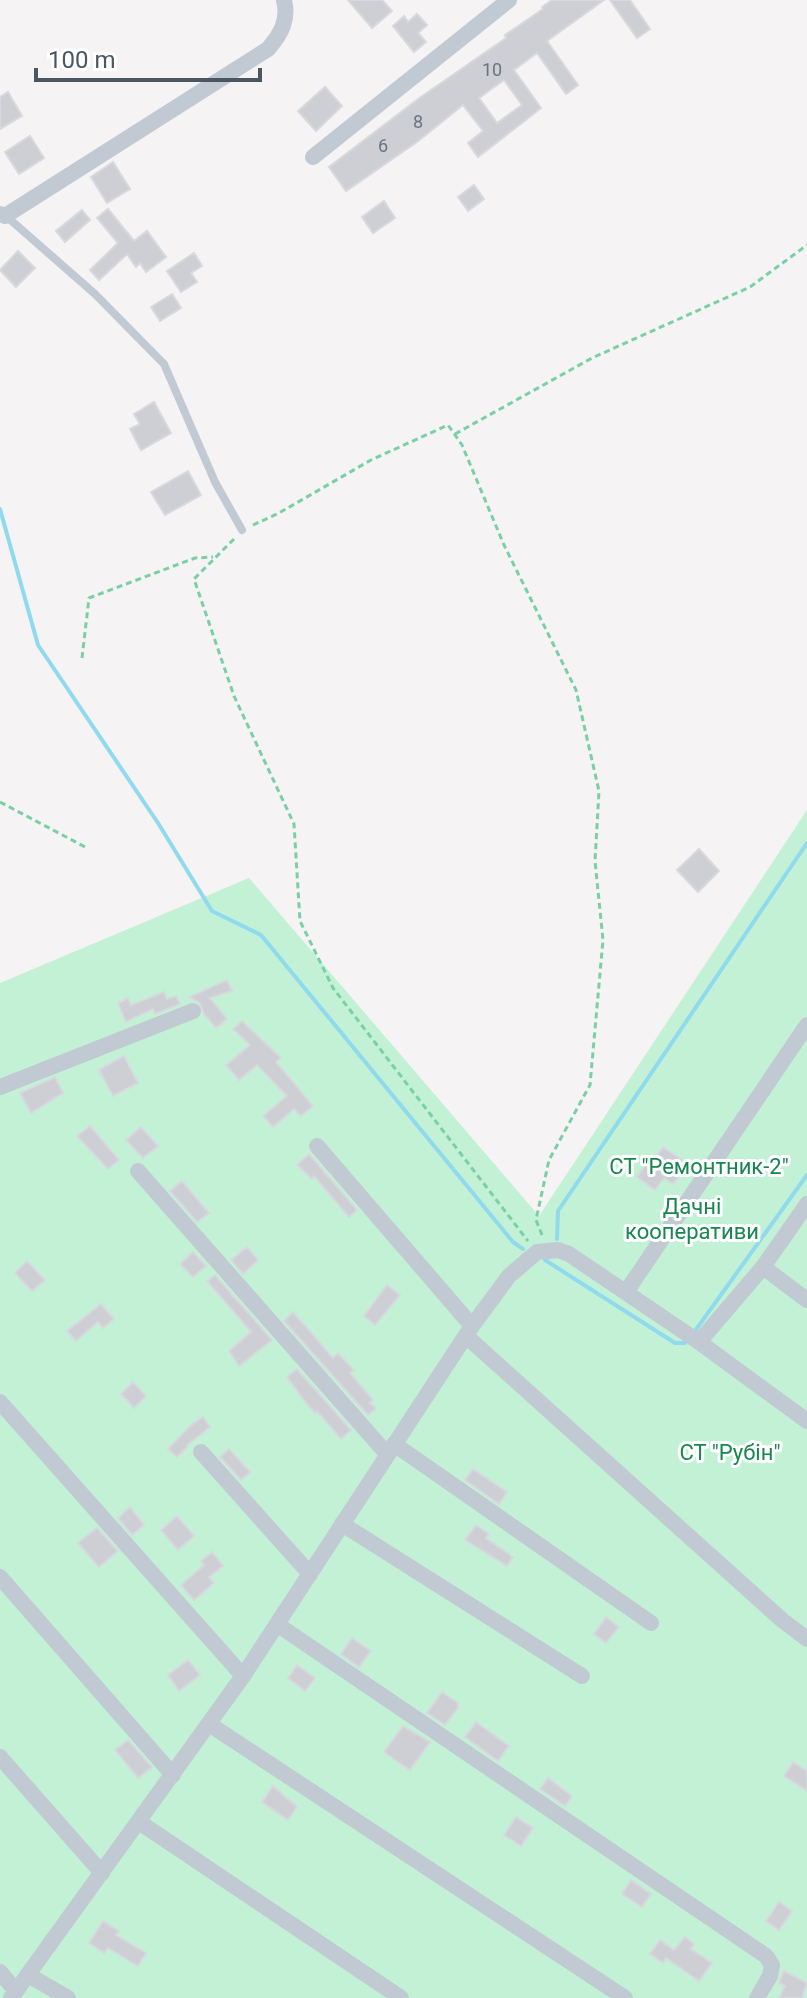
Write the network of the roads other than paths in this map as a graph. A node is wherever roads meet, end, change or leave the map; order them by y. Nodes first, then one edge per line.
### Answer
1 (509, 0) edge
2 (286, 1) edge
3 (313, 157) dead end
4 (3, 215) edge
5 (242, 530) road end
6 (193, 1011) dead end
7 (807, 1025) edge
8 (0, 1087) edge
9 (317, 1146) dead end
10 (138, 1171) dead end
11 (807, 1204) edge
12 (763, 1267) junction
13 (626, 1292) junction
14 (807, 1300) edge
15 (469, 1331) junction
16 (699, 1342) junction
17 (0, 1402) edge
18 (807, 1421) edge
19 (390, 1449) junction
20 (201, 1452) dead end
21 (342, 1524) junction
22 (310, 1574) junction
23 (0, 1577) edge
24 (651, 1623) dead end
25 (278, 1625) junction
26 (807, 1639) edge
27 (243, 1676) junction
28 (582, 1676) dead end
29 (209, 1724) junction
30 (0, 1757) edge
31 (173, 1775) junction
32 (139, 1822) junction
33 (102, 1873) junction
34 (0, 1972) edge
35 (28, 1975) junction
36 (14, 1994) edge
37 (68, 1998) edge
38 (401, 1998) edge
39 (625, 1998) edge
40 (757, 1998) edge

1 - 3 street
2 - 4 street
4 - 5 lane
6 - 8 street
7 - 13 street
9 - 15 street
10 - 19 street
11 - 12 street
12 - 14 street
12 - 16 street
13 - 15 street
13 - 16 street
15 - 19 street
15 - 26 street
16 - 18 street
17 - 27 street
19 - 21 street
19 - 24 street
20 - 22 street
21 - 22 street
21 - 28 street
22 - 25 street
23 - 31 street
25 - 27 street
25 - 40 street
27 - 29 street
29 - 31 street
29 - 39 street
30 - 33 street
31 - 32 street
32 - 33 street
32 - 38 street
33 - 35 street
34 - 36 street
35 - 36 street
35 - 37 street

